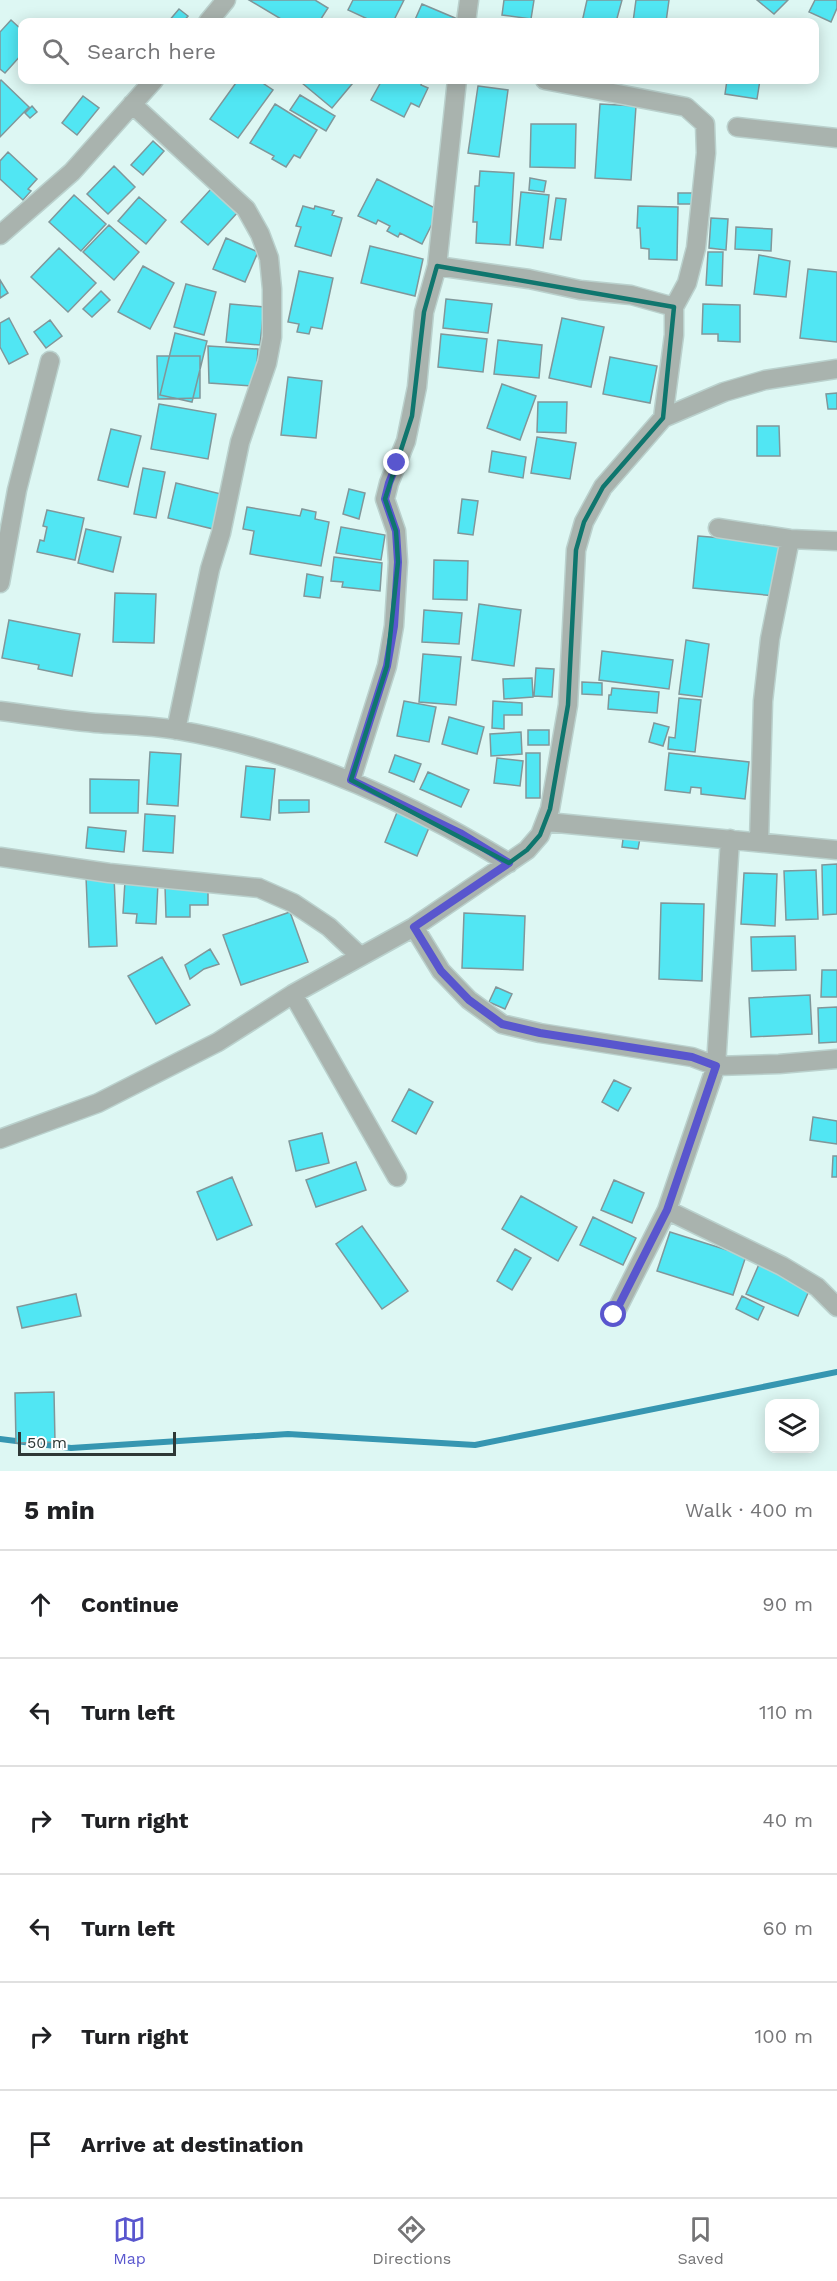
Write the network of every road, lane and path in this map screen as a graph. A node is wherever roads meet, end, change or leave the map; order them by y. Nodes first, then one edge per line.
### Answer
1 (226, 0) edge
2 (469, 0) edge
3 (211, 18) edge
4 (467, 18) edge
5 (150, 84) edge
6 (457, 84) edge
7 (566, 84) edge
8 (132, 104) junction
9 (737, 127) dead end
10 (837, 138) edge
11 (0, 235) edge
12 (437, 266) junction
13 (674, 306) junction
14 (50, 361) dead end
15 (837, 369) edge
16 (663, 418) junction
17 (718, 528) dead end
18 (790, 539) junction
19 (837, 542) edge
20 (0, 583) edge
21 (0, 711) edge
22 (176, 730) junction
23 (351, 780) junction
24 (547, 822) junction
25 (730, 839) junction
26 (759, 842) junction
27 (837, 850) edge
28 (0, 857) edge
29 (509, 863) junction
30 (414, 927) junction
31 (360, 956) junction
32 (293, 994) junction
33 (837, 1059) edge
34 (716, 1066) junction
35 (0, 1139) edge
36 (397, 1177) dead end
37 (667, 1210) junction
38 (837, 1307) edge
39 (614, 1315) dead end

1 - 3 street
2 - 4 street
5 - 8 street
6 - 12 street
7 - 13 street
8 - 11 street
8 - 22 street
9 - 10 street
12 - 13 street
12 - 23 street
13 - 16 street
14 - 20 street
15 - 16 street
16 - 24 street
17 - 18 street
18 - 19 street
18 - 26 street
21 - 22 street
22 - 23 street
23 - 29 street
24 - 25 street
24 - 29 street
25 - 26 street
25 - 34 street
26 - 27 street
28 - 31 street
29 - 30 street
30 - 31 street
30 - 34 street
31 - 32 street
32 - 35 street
32 - 36 street
33 - 34 street
34 - 37 street
37 - 38 street
37 - 39 street

